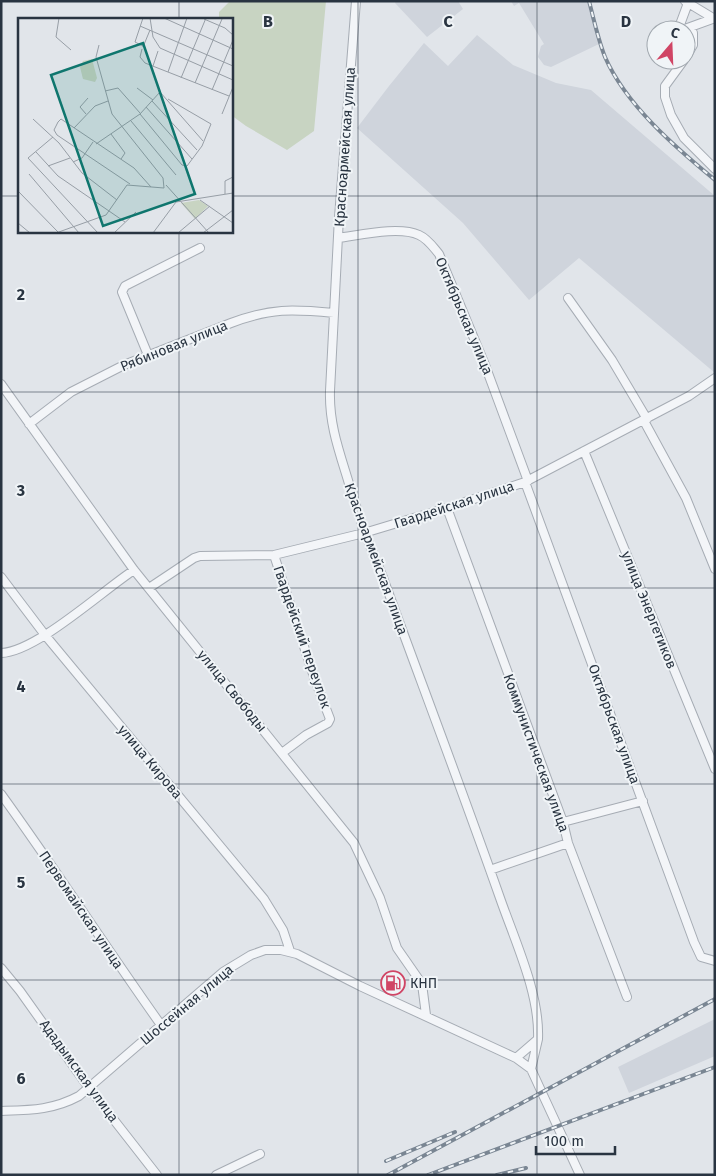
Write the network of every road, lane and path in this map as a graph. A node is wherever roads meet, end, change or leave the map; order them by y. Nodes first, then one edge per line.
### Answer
1 (356, 1) edge
2 (686, 2) edge
3 (714, 18) edge
4 (681, 20) edge
5 (696, 25) edge
6 (676, 70) edge
7 (715, 169) edge
8 (338, 238) junction
9 (200, 248) dead end
10 (568, 298) dead end
11 (334, 313) junction
12 (148, 356) junction
13 (715, 378) edge
14 (1, 384) edge
15 (646, 420) junction
16 (29, 424) junction
17 (584, 451) junction
18 (526, 481) junction
19 (447, 508) junction
20 (364, 532) junction
21 (274, 555) junction
22 (715, 569) edge
23 (134, 570) junction
24 (1, 577) edge
25 (149, 588) junction
26 (45, 635) junction
27 (1, 653) edge
28 (282, 753) junction
29 (715, 769) edge
30 (1, 794) edge
31 (643, 800) junction
32 (563, 822) junction
33 (568, 843) junction
34 (490, 870) junction
35 (290, 952) junction
36 (712, 961) edge
37 (1, 968) edge
38 (627, 997) dead end
39 (426, 1016) junction
40 (161, 1025) junction
41 (538, 1039) junction
42 (516, 1058) junction
43 (531, 1069) junction
44 (89, 1088) junction
45 (1, 1111) edge
46 (260, 1154) dead end
47 (157, 1175) edge
48 (216, 1175) edge
49 (580, 1175) edge

1 - 8 street, Красноармейская улица
2 - 3 street
2 - 4 street
3 - 5 street
6 - 7 street
8 - 11 street, Красноармейская улица
8 - 18 street, Октябрьская улица
9 - 12 street
10 - 15 street
11 - 12 street, Рябиновая улица
11 - 20 street, Красноармейская улица
12 - 16 street, Рябиновая улица
13 - 15 street, Гвардейская улица
14 - 16 street, улица Свободы
15 - 17 street, Гвардейская улица
15 - 22 street
16 - 23 street, улица Свободы
17 - 18 street, Гвардейская улица
17 - 29 street, улица Энергетиков
18 - 19 street, Гвардейская улица
18 - 31 street, Октябрьская улица
19 - 20 street, Гвардейская улица
19 - 32 street, Коммунистическая улица
20 - 21 street, Гвардейская улица
20 - 34 street, Красноармейская улица
21 - 25 street, Гвардейская улица
21 - 28 street, Гвардейский переулок
23 - 25 street, улица Свободы
23 - 26 street
24 - 26 street, улица Кирова
25 - 28 street, улица Свободы
26 - 27 street
26 - 35 street, улица Кирова
28 - 39 street, улица Свободы
30 - 40 street, Первомайская улица
31 - 32 street
31 - 36 street, Октябрьская улица
32 - 33 street, Коммунистическая улица
33 - 34 street
33 - 38 street, Коммунистическая улица
34 - 41 street, Красноармейская улица
35 - 39 street, Шоссейная улица
35 - 40 street, Шоссейная улица
37 - 44 street, Ададымская улица
39 - 42 street, Шоссейная улица
40 - 44 street, Шоссейная улица
41 - 42 street
41 - 43 street, Красноармейская улица
42 - 43 street, Шоссейная улица
43 - 49 street
44 - 45 street, Шоссейная улица
44 - 47 street, Ададымская улица
46 - 48 street

